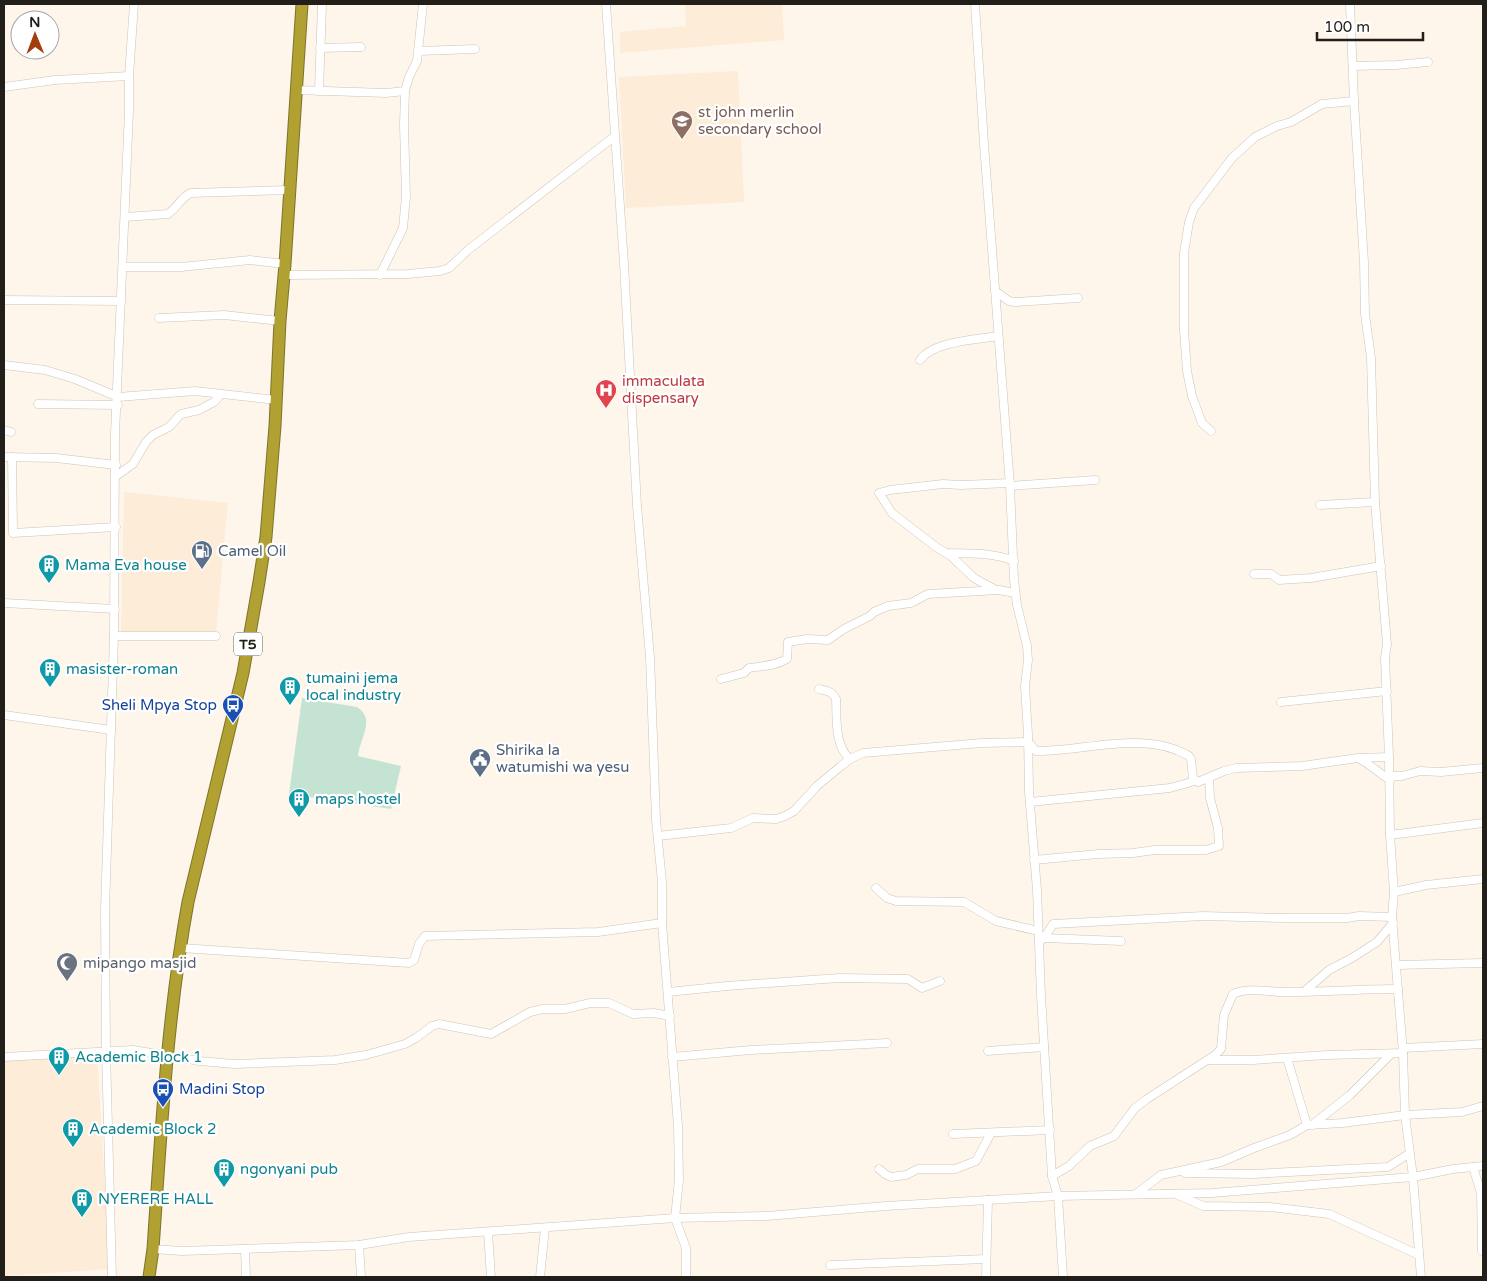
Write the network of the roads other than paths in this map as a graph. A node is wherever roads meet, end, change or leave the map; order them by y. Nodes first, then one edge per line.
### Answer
1 (134, 4) edge
2 (302, 4) edge
3 (322, 4) edge
4 (423, 4) edge
5 (606, 4) edge
6 (975, 4) edge
7 (1350, 4) edge
8 (361, 47) dead end
9 (320, 48) junction
10 (475, 48) dead end
11 (419, 51) junction
12 (1428, 62) dead end
13 (1353, 66) junction
14 (129, 76) junction
15 (4, 87) edge
16 (296, 90) junction
17 (319, 91) junction
18 (405, 91) junction
19 (1354, 101) junction
20 (615, 136) junction
21 (290, 190) junction
22 (125, 217) junction
23 (123, 266) junction
24 (284, 269) junction
25 (380, 275) junction
26 (995, 291) junction
27 (1078, 298) dead end
28 (4, 300) edge
29 (121, 301) junction
30 (159, 318) dead end
31 (280, 321) junction
32 (998, 336) junction
33 (920, 360) dead end
34 (4, 365) edge
35 (221, 394) junction
36 (276, 400) junction
37 (118, 401) junction
38 (38, 404) dead end
39 (1211, 431) dead end
40 (8, 457) edge
41 (116, 465) junction
42 (116, 476) junction
43 (1095, 480) dead end
44 (1010, 485) junction
45 (1375, 502) junction
46 (1320, 505) dead end
47 (116, 527) junction
48 (947, 553) junction
49 (1014, 561) junction
50 (1381, 566) junction
51 (1254, 574) dead end
52 (996, 590) junction
53 (1015, 594) junction
54 (4, 603) edge
55 (115, 609) junction
56 (114, 636) junction
57 (216, 636) dead end
58 (721, 679) dead end
59 (819, 689) dead end
60 (1387, 691) junction
61 (1281, 702) dead end
62 (4, 715) edge
63 (112, 730) junction
64 (1028, 742) junction
65 (1389, 757) junction
66 (1358, 758) junction
67 (850, 759) junction
68 (1483, 768) edge
69 (1209, 778) junction
70 (1389, 778) junction
71 (1195, 781) junction
72 (1030, 802) junction
73 (1483, 823) edge
74 (1390, 835) junction
75 (658, 836) junction
76 (1034, 860) junction
77 (1483, 879) edge
78 (876, 888) dead end
79 (1394, 892) junction
80 (1393, 920) junction
81 (662, 923) junction
82 (1038, 931) junction
83 (1042, 940) junction
84 (1121, 940) dead end
85 (181, 948) junction
86 (1483, 963) edge
87 (1396, 966) junction
88 (940, 981) dead end
89 (1398, 989) junction
90 (1305, 991) junction
91 (668, 992) junction
92 (670, 1016) junction
93 (886, 1043) dead end
94 (1483, 1044) edge
95 (1044, 1047) junction
96 (1403, 1050) junction
97 (106, 1051) junction
98 (988, 1051) dead end
99 (1391, 1054) junction
100 (166, 1055) junction
101 (4, 1056) edge
102 (672, 1057) junction
103 (1287, 1058) junction
104 (1207, 1060) junction
105 (1483, 1106) edge
106 (1405, 1115) junction
107 (1309, 1125) junction
108 (1050, 1130) junction
109 (991, 1133) junction
110 (953, 1134) dead end
111 (1410, 1153) junction
112 (1483, 1166) edge
113 (1473, 1167) junction
114 (879, 1169) dead end
115 (1171, 1172) junction
116 (1052, 1176) junction
117 (1413, 1177) junction
118 (1482, 1191) edge
119 (1136, 1194) junction
120 (1175, 1194) junction
121 (1058, 1196) junction
122 (988, 1200) junction
123 (675, 1218) junction
124 (545, 1228) junction
125 (488, 1232) junction
126 (359, 1245) junction
127 (153, 1249) junction
128 (245, 1249) junction
129 (1482, 1251) edge
130 (1419, 1255) junction
131 (986, 1259) junction
132 (830, 1265) dead end
133 (112, 1277) edge
134 (149, 1277) edge
135 (246, 1277) edge
136 (361, 1277) edge
137 (491, 1277) edge
138 (540, 1277) edge
139 (686, 1277) edge
140 (986, 1277) edge
141 (1063, 1277) edge
142 (1421, 1277) edge

1 - 14 street
2 - 16 highway, T5
3 - 9 street
4 - 11 street
5 - 20 street
6 - 26 street
7 - 13 street
8 - 9 street
9 - 17 street
10 - 11 street
11 - 18 street
12 - 13 street
13 - 19 street
14 - 15 street
14 - 22 street
16 - 17 street
16 - 21 highway, T5
17 - 18 street
18 - 25 street
19 - 39 street
19 - 45 street
20 - 25 street
20 - 75 street
21 - 22 street
21 - 24 highway, T5
22 - 23 street
23 - 24 street
23 - 29 street
24 - 25 street
24 - 31 highway, T5
26 - 27 street
26 - 32 street
28 - 29 street
29 - 37 street
30 - 31 street
31 - 36 highway, T5
32 - 33 street
32 - 44 street
34 - 37 street
35 - 36 street
35 - 37 street
35 - 42 street
36 - 85 highway, T5
37 - 38 street
37 - 41 street
40 - 41 street
40 - 47 street
41 - 42 street
42 - 47 street
43 - 44 street
44 - 48 street
44 - 49 street
45 - 46 street
45 - 50 street
47 - 55 street
48 - 49 street
48 - 52 street
49 - 53 street
50 - 51 street
50 - 60 street
52 - 53 street
52 - 58 street
53 - 64 street
54 - 55 street
55 - 56 street
56 - 57 street
56 - 63 street
59 - 67 street
60 - 61 street
60 - 65 street
62 - 63 street
63 - 97 street
64 - 67 street
64 - 71 street
64 - 72 street
65 - 66 street
65 - 70 street
66 - 69 street
66 - 70 street
67 - 75 street
68 - 70 street
69 - 71 street
69 - 76 street
70 - 74 street
71 - 72 street
72 - 76 street
73 - 74 street
74 - 79 street
75 - 81 street
76 - 82 street
77 - 79 street
78 - 82 street
79 - 80 street
80 - 83 street
80 - 87 street
80 - 90 street
81 - 85 street
81 - 91 street
82 - 83 street
83 - 84 street
83 - 95 street
85 - 100 highway, T5
86 - 87 street
87 - 89 street
88 - 91 street
89 - 90 street
89 - 96 street
90 - 104 street
91 - 92 street
92 - 100 street
92 - 102 street
93 - 102 street
94 - 96 street
95 - 98 street
95 - 108 street
96 - 99 street
96 - 106 street
97 - 100 street
97 - 101 street
97 - 133 street
99 - 103 street
99 - 107 street
100 - 127 highway, T5
102 - 123 street
103 - 104 street
103 - 107 street
104 - 116 street
105 - 106 street
106 - 107 street
106 - 111 street
107 - 115 street
108 - 109 street
108 - 116 street
109 - 110 street
109 - 114 street
111 - 115 street
111 - 117 street
112 - 113 street
113 - 117 street
113 - 118 street
115 - 119 street
116 - 121 street
117 - 120 street
117 - 130 street
118 - 129 street
119 - 120 street
119 - 121 street
120 - 130 street
121 - 122 street
121 - 141 street
122 - 123 street
122 - 131 street
123 - 124 street
123 - 139 street
124 - 125 street
124 - 138 street
125 - 126 street
125 - 137 street
126 - 128 street
126 - 136 street
127 - 128 street
127 - 134 highway, T5
128 - 135 street
130 - 142 street
131 - 132 street
131 - 140 street

